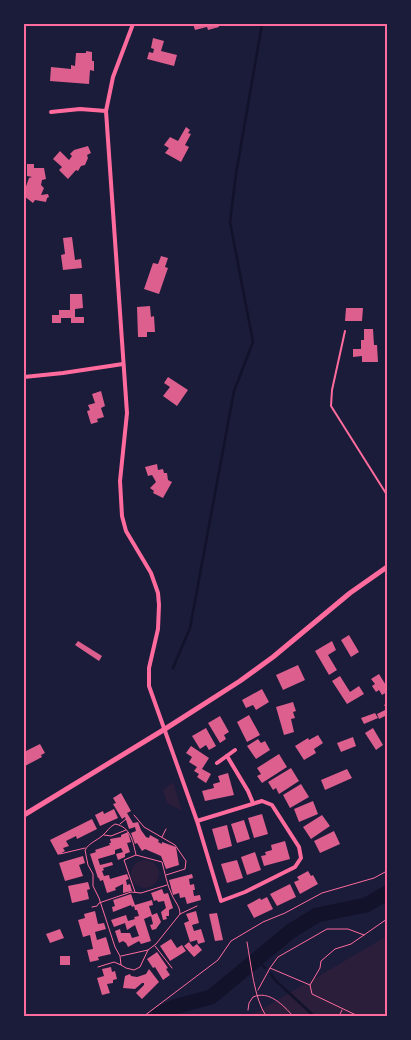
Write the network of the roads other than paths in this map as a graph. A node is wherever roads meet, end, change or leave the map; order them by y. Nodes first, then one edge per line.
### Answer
1 (133, 24) edge
2 (106, 111) junction
3 (51, 112) dead end
4 (345, 331) dead end
5 (123, 364) junction
6 (24, 377) edge
7 (387, 495) edge
8 (387, 567) edge
9 (165, 729) junction
10 (235, 750) dead end
11 (226, 756) junction
12 (218, 763) dead end
13 (252, 803) junction
14 (24, 815) edge
15 (197, 821) junction

1 - 2 street
2 - 3 street
2 - 5 street
4 - 7 lane
5 - 6 street
5 - 9 street
8 - 9 street
9 - 14 street
9 - 15 street
10 - 11 street
11 - 12 street
11 - 13 street
13 - 15 street
13 - 15 street

